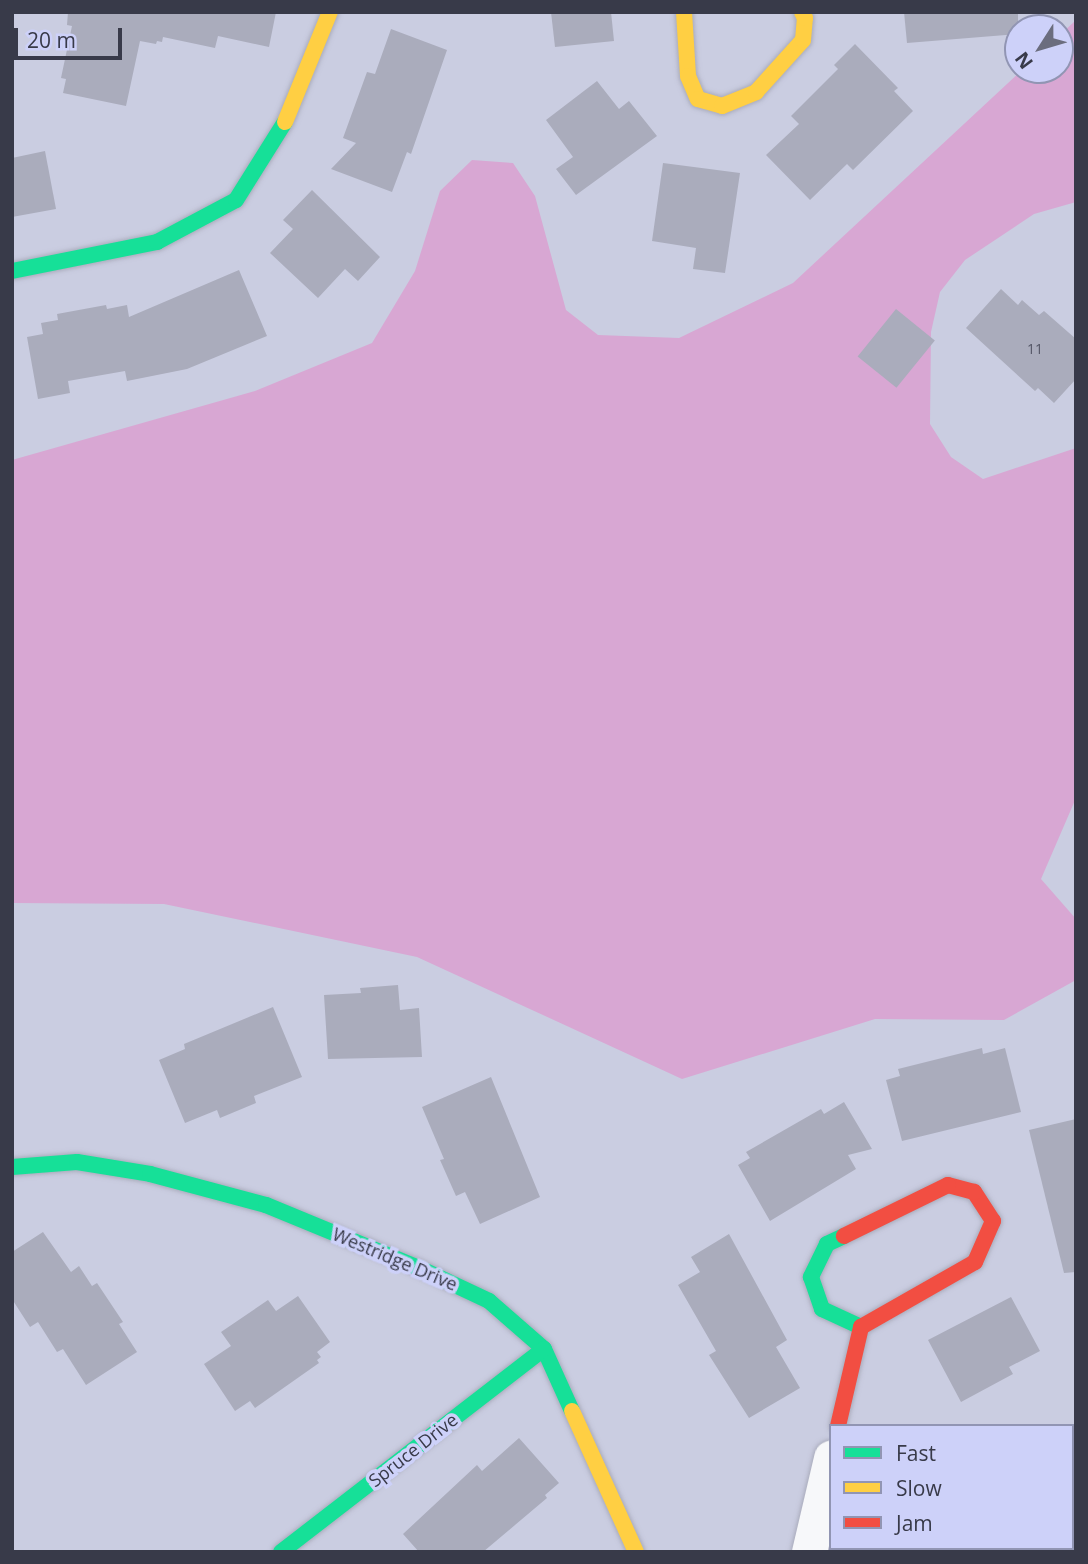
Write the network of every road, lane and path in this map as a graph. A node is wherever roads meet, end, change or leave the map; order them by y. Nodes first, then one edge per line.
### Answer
1 (330, 12) edge
2 (684, 12) edge
3 (802, 12) edge
4 (12, 271) edge
5 (12, 1167) edge
6 (861, 1327) junction
7 (544, 1349) junction
8 (838, 1424) edge
9 (829, 1467) edge
10 (281, 1552) edge
11 (636, 1552) edge
12 (809, 1552) edge

1 - 4 street
2 - 3 street
5 - 7 street, Westridge Drive
6 - 6 street
6 - 8 street
7 - 10 street, Spruce Drive
7 - 11 street, Westridge Drive
9 - 12 street

